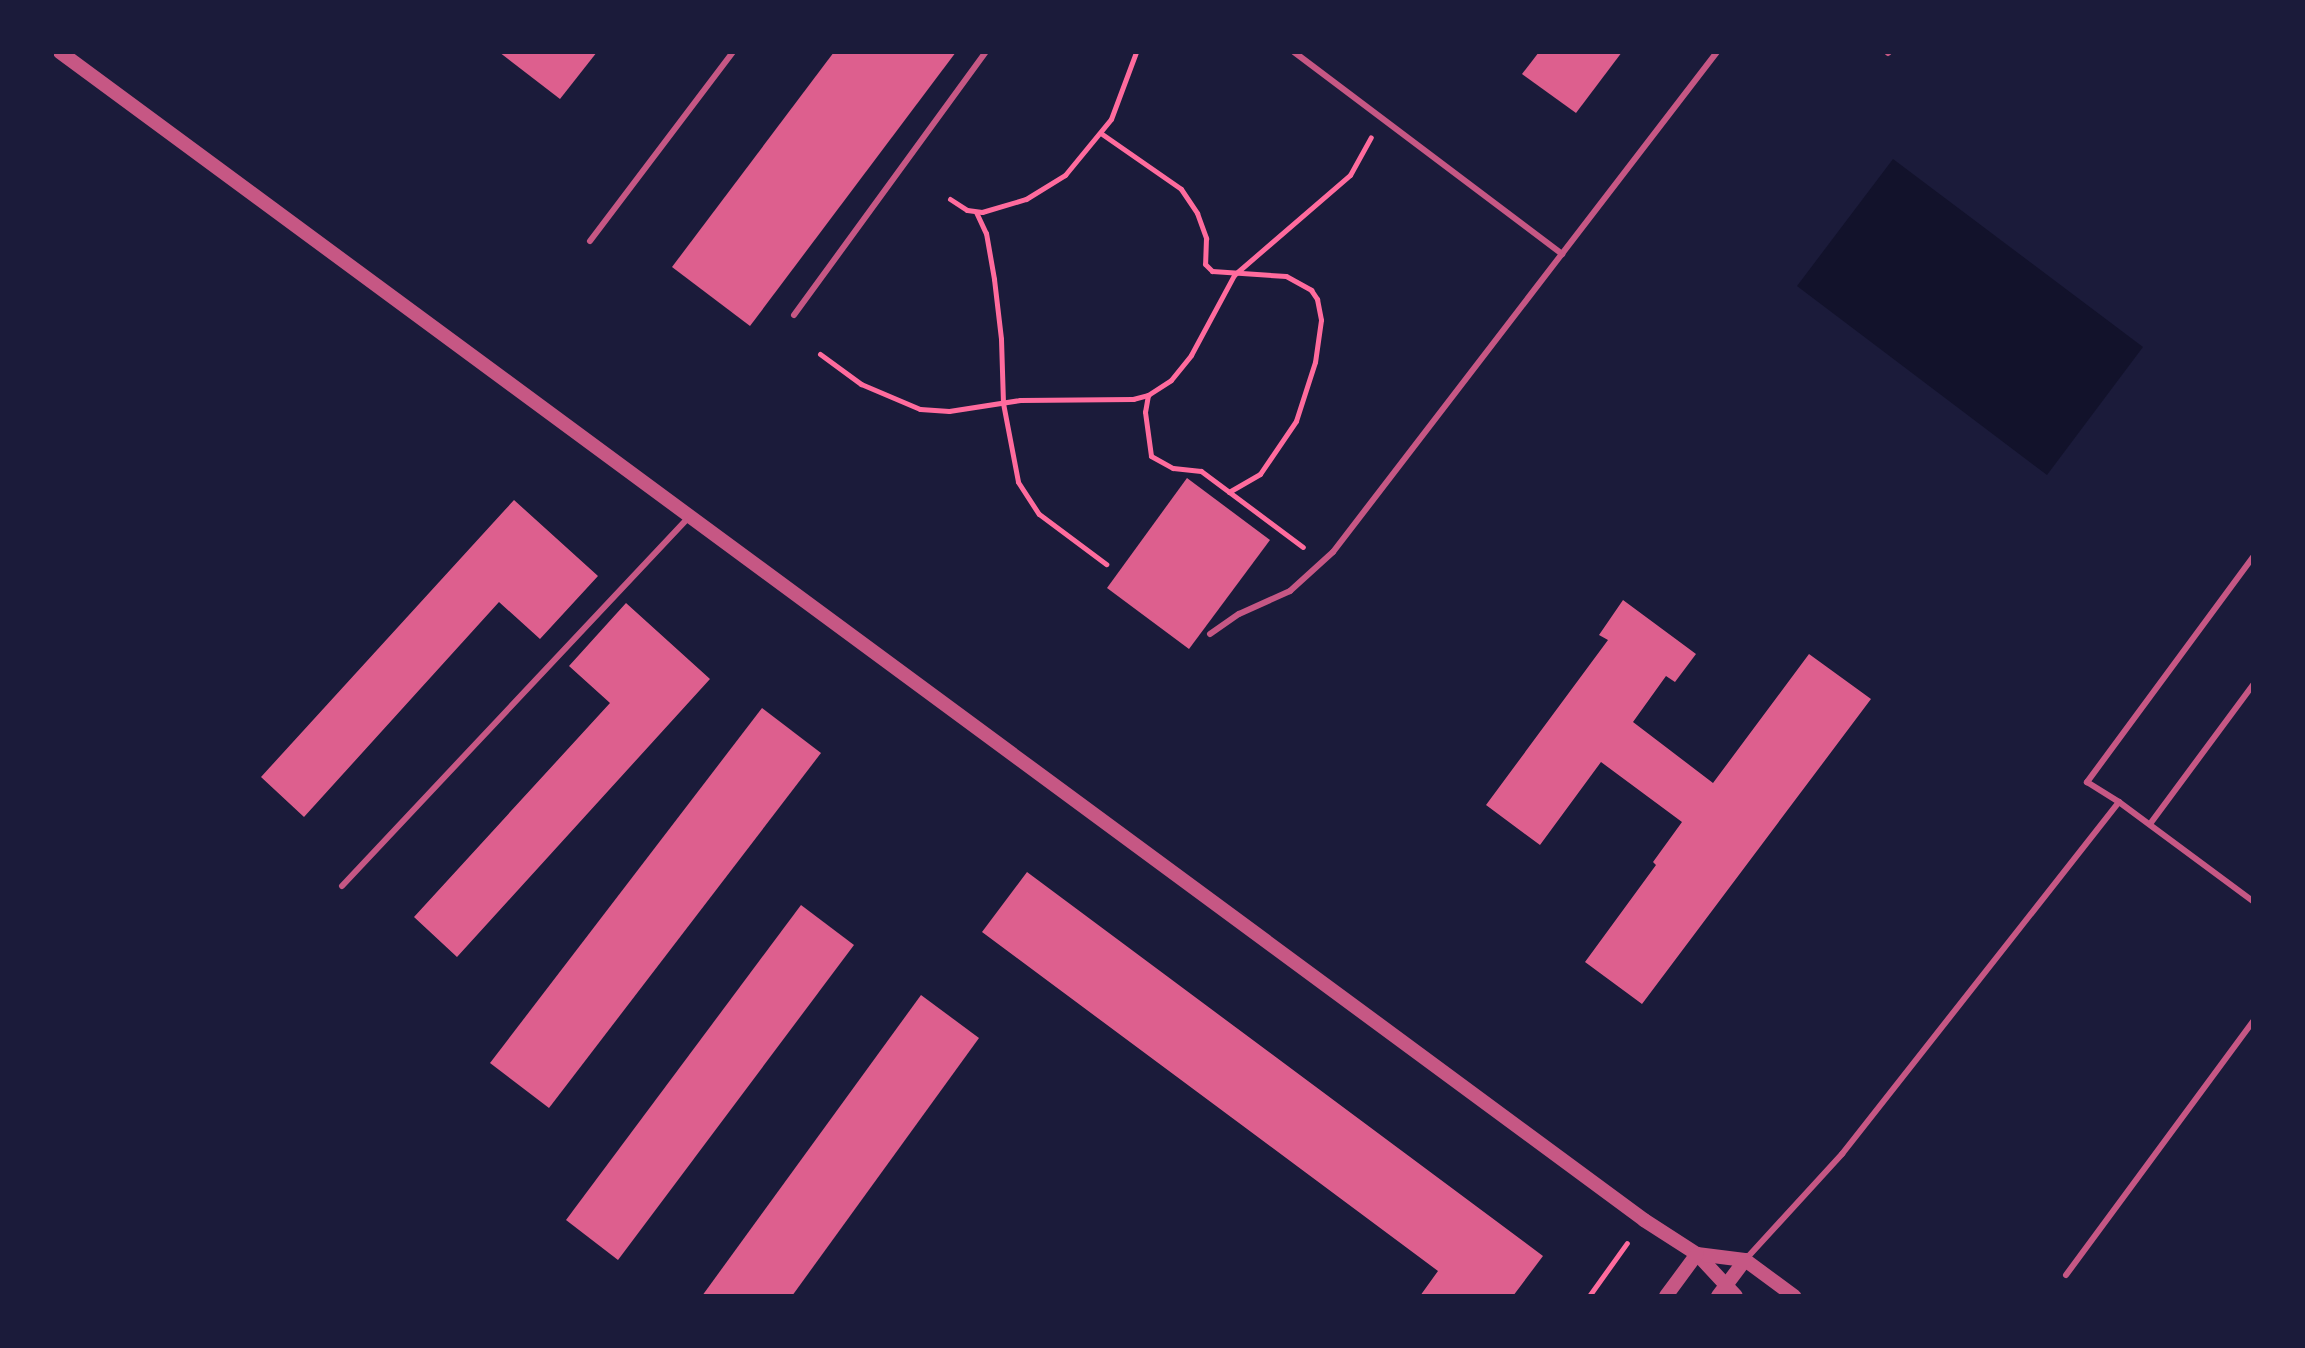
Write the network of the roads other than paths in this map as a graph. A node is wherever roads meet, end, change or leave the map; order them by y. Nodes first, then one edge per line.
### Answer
1 (60, 52) edge
2 (733, 52) edge
3 (986, 52) edge
4 (1294, 52) edge
5 (1717, 52) edge
6 (590, 241) dead end
7 (1562, 254) junction
8 (794, 315) dead end
9 (691, 516) junction
10 (2253, 557) edge
11 (1210, 634) dead end
12 (2253, 685) edge
13 (2119, 802) junction
14 (2150, 824) junction
15 (342, 886) dead end
16 (2253, 901) edge
17 (2253, 1021) edge
18 (1697, 1254) junction
19 (1745, 1260) junction
20 (2066, 1275) dead end
21 (1726, 1293) edge
22 (1666, 1296) edge
23 (1794, 1296) edge

1 - 9 street
2 - 6 lane
3 - 8 lane
4 - 7 lane
5 - 7 lane
7 - 11 lane
9 - 15 lane
9 - 18 street
10 - 13 lane
12 - 14 lane
13 - 14 lane
13 - 19 lane
14 - 16 lane
17 - 20 lane
18 - 19 street
18 - 21 street
18 - 22 street
19 - 21 street
19 - 23 street

